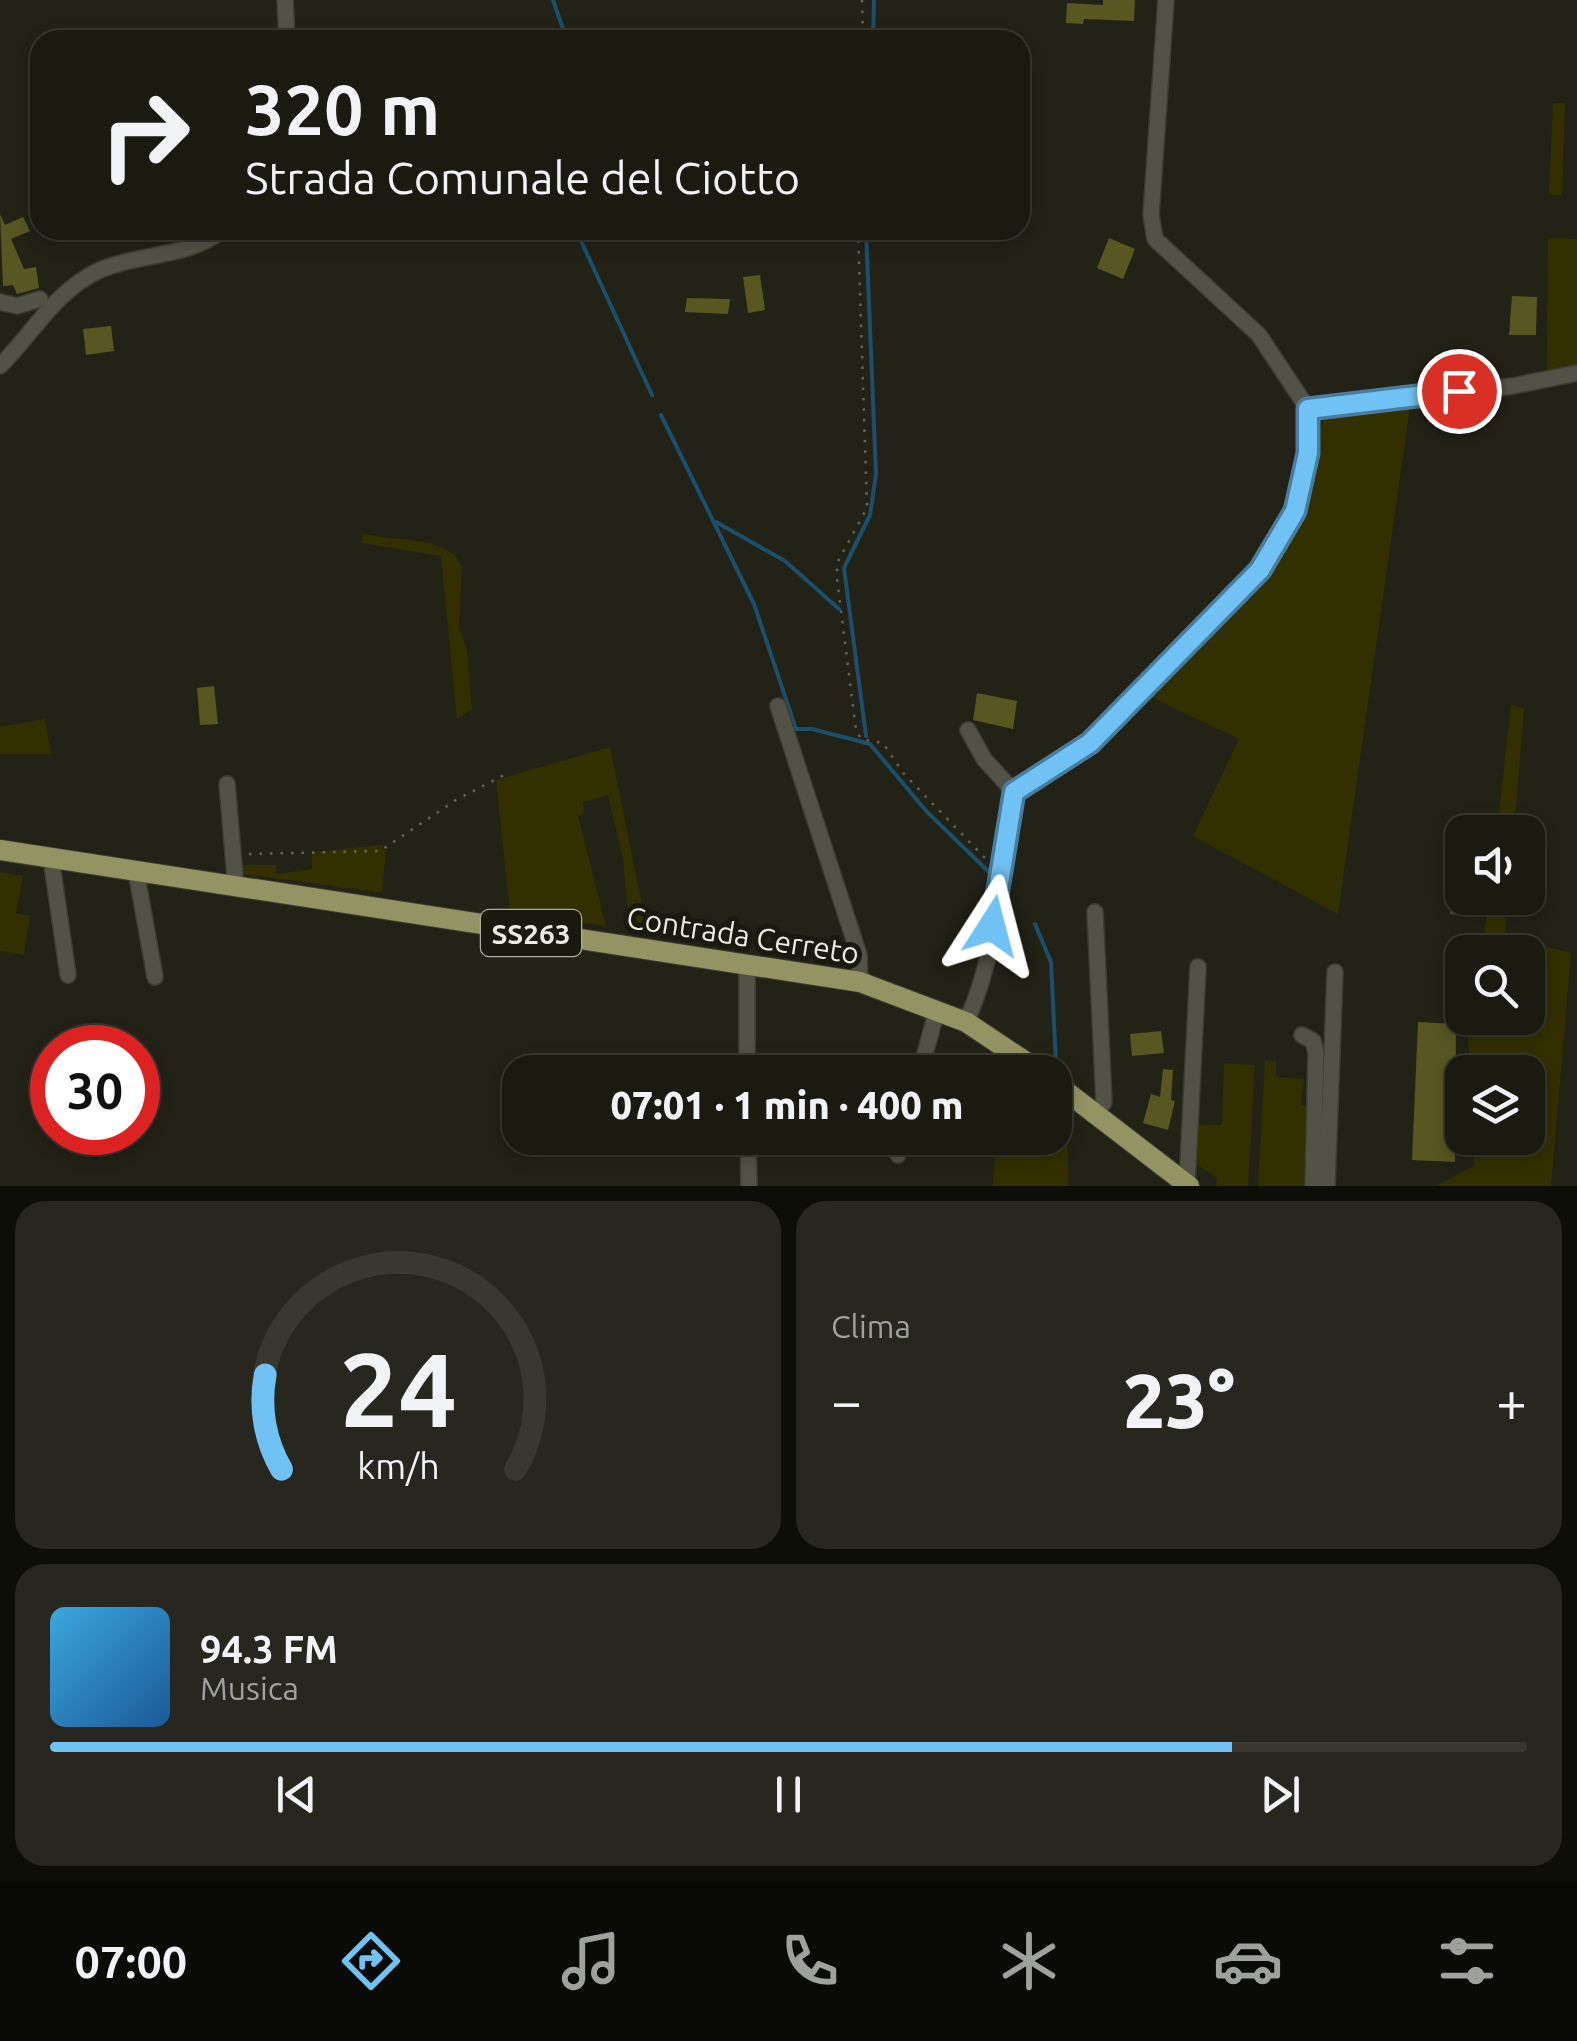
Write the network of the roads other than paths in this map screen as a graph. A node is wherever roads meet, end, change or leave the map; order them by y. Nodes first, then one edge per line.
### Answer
1 (285, 0) edge
2 (1166, 0) edge
3 (287, 30) edge
4 (209, 240) edge
5 (0, 302) edge
6 (21, 344) junction
7 (0, 366) edge
8 (1577, 373) edge
9 (1308, 409) junction
10 (778, 706) dead end
11 (968, 730) dead end
12 (227, 784) dead end
13 (1014, 792) junction
14 (0, 850) edge
15 (50, 858) junction
16 (136, 872) junction
17 (236, 888) junction
18 (1095, 912) dead end
19 (747, 963) junction
20 (1198, 967) dead end
21 (1336, 972) dead end
22 (68, 975) dead end
23 (155, 977) dead end
24 (860, 982) junction
25 (937, 1010) junction
26 (966, 1022) junction
27 (1302, 1035) dead end
28 (747, 1055) edge
29 (925, 1055) edge
30 (1016, 1055) edge
31 (1072, 1096) edge
32 (1096, 1114) junction
33 (748, 1155) edge
34 (1188, 1185) edge
35 (749, 1186) edge
36 (1314, 1186) edge
37 (1327, 1186) edge

1 - 3 street
2 - 9 street
4 - 6 street
5 - 6 street
6 - 7 street
8 - 9 street
9 - 13 street
10 - 24 street
11 - 13 street
12 - 17 street
13 - 26 street
14 - 15 main road, Contrada Cerreto / SS263
15 - 16 main road, Contrada Cerreto / SS263
15 - 22 street
16 - 17 main road, Contrada Cerreto / SS263
16 - 23 street
17 - 19 main road, Contrada Cerreto / SS263
18 - 32 street
19 - 24 main road, Contrada Cerreto / SS263
19 - 28 street
20 - 34 street
21 - 37 street
24 - 25 main road, Contrada Cerreto / SS263
25 - 26 main road, Contrada Cerreto / SS263
25 - 29 street
26 - 30 main road, Contrada Cerreto / SS263
27 - 36 street
31 - 32 main road
32 - 34 main road
33 - 35 street

